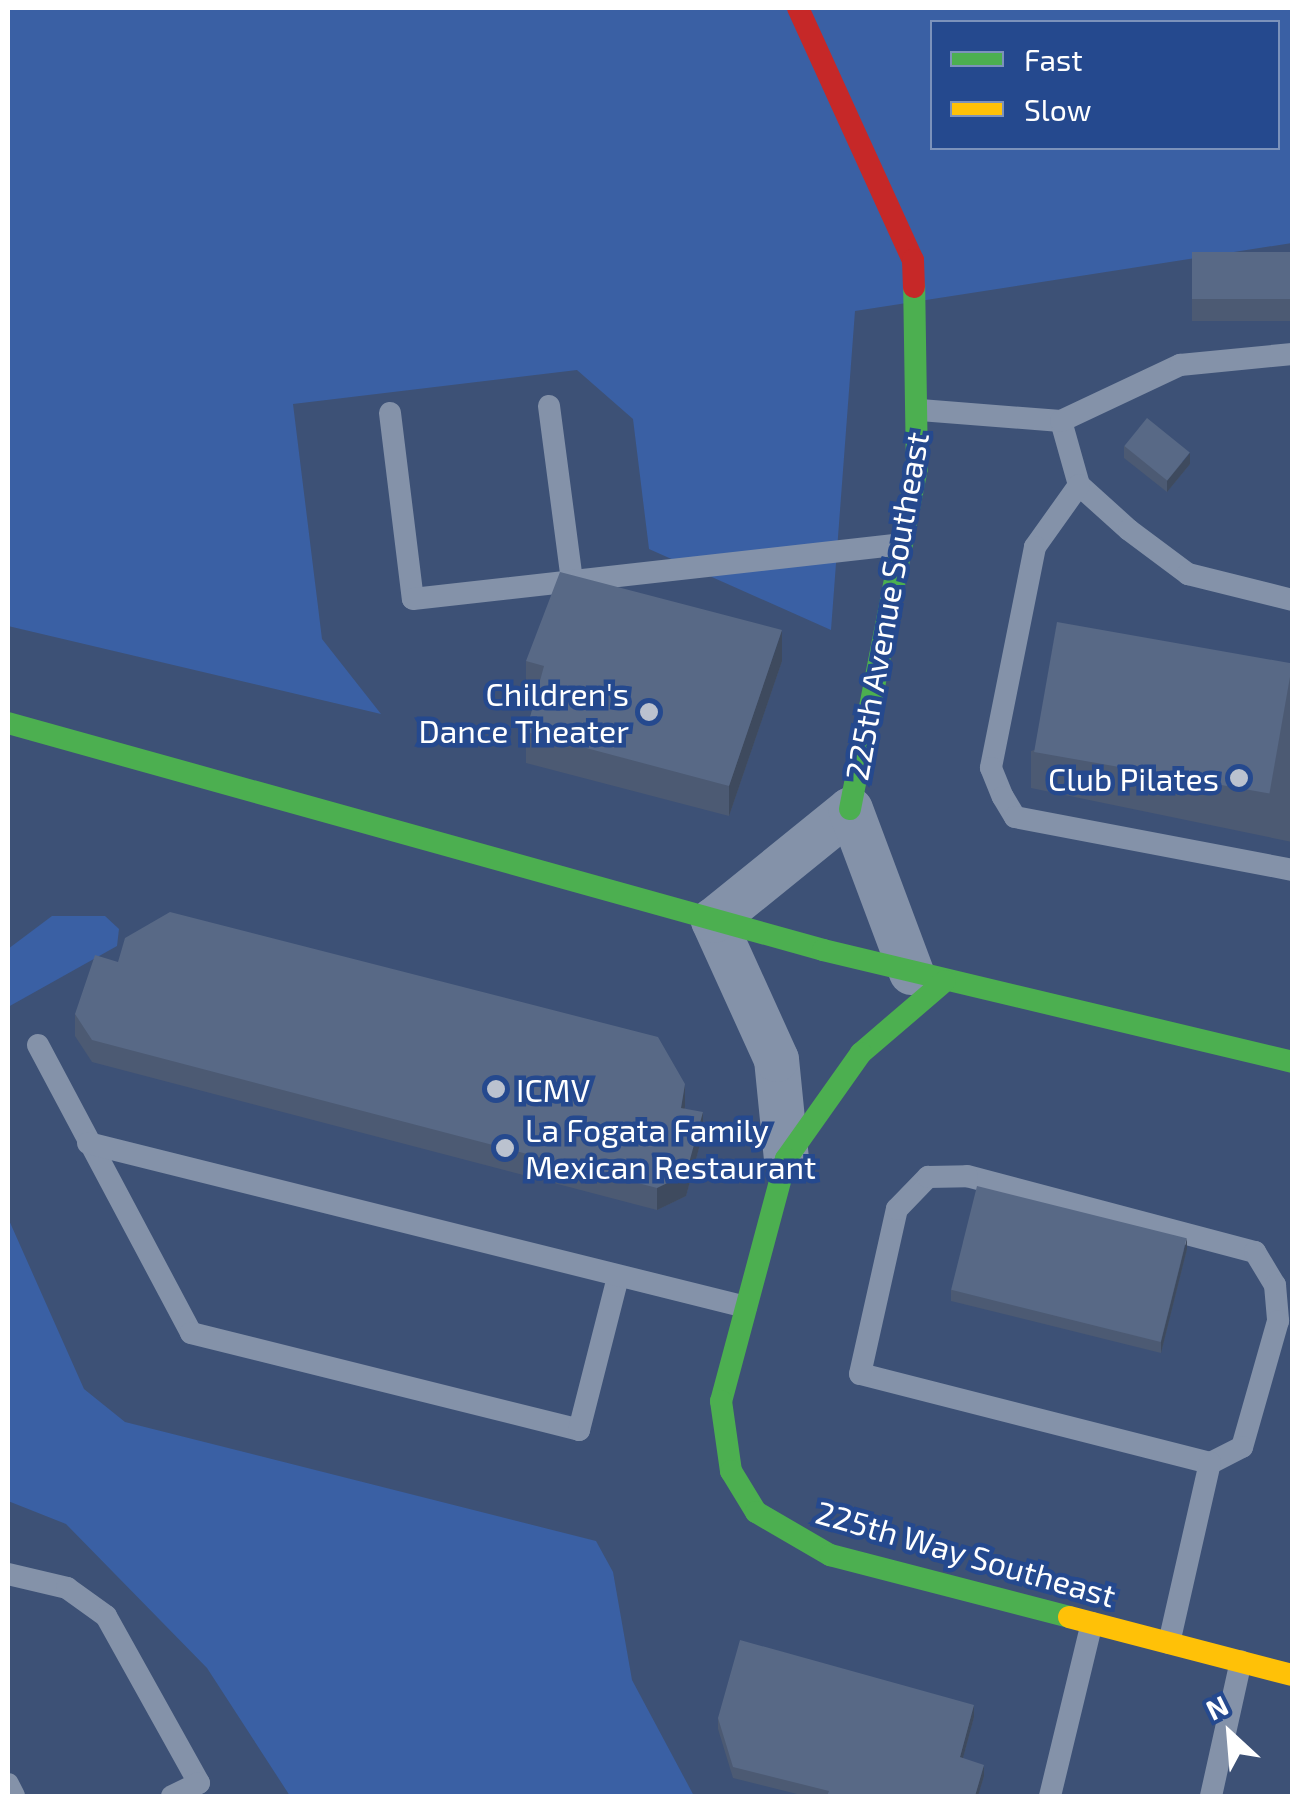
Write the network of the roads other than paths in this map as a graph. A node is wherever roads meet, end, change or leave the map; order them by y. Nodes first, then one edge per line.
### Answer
1 (798, 8) edge
2 (1292, 354) edge
3 (549, 406) dead end
4 (920, 410) junction
5 (390, 413) dead end
6 (1061, 422) junction
7 (1079, 485) junction
8 (904, 544) junction
9 (572, 581) junction
10 (1292, 600) edge
11 (8, 723) edge
12 (850, 809) junction
13 (1292, 870) edge
14 (712, 920) junction
15 (928, 976) junction
16 (38, 1045) dead end
17 (1292, 1062) edge
18 (88, 1142) junction
19 (786, 1159) junction
20 (618, 1277) junction
21 (746, 1307) junction
22 (1210, 1463) junction
23 (8, 1574) edge
24 (1092, 1623) junction
25 (1169, 1643) junction
26 (1240, 1661) junction
27 (1291, 1670) edge
28 (8, 1784) edge
29 (14, 1796) edge
30 (172, 1796) edge
31 (1050, 1796) edge
32 (1211, 1796) edge

1 - 4 street, 225th Avenue Southeast
2 - 6 lane
3 - 9 lane
4 - 6 lane
4 - 8 street, 225th Avenue Southeast
5 - 9 lane
6 - 7 lane
7 - 10 lane
7 - 13 lane
8 - 9 lane
8 - 12 street, 225th Avenue Southeast
11 - 14 street
12 - 14 street
12 - 15 street
14 - 15 street
14 - 19 street
15 - 17 street
15 - 19 street
16 - 18 lane
18 - 20 lane
18 - 20 lane
19 - 21 street, 225th Way Southeast
20 - 21 lane
21 - 24 street, 225th Way Southeast
22 - 22 lane
22 - 25 lane
23 - 30 lane
24 - 25 street, 225th Way Southeast
24 - 31 lane
25 - 26 street, 225th Way Southeast
26 - 27 street, 225th Way Southeast
26 - 32 lane
28 - 29 lane

